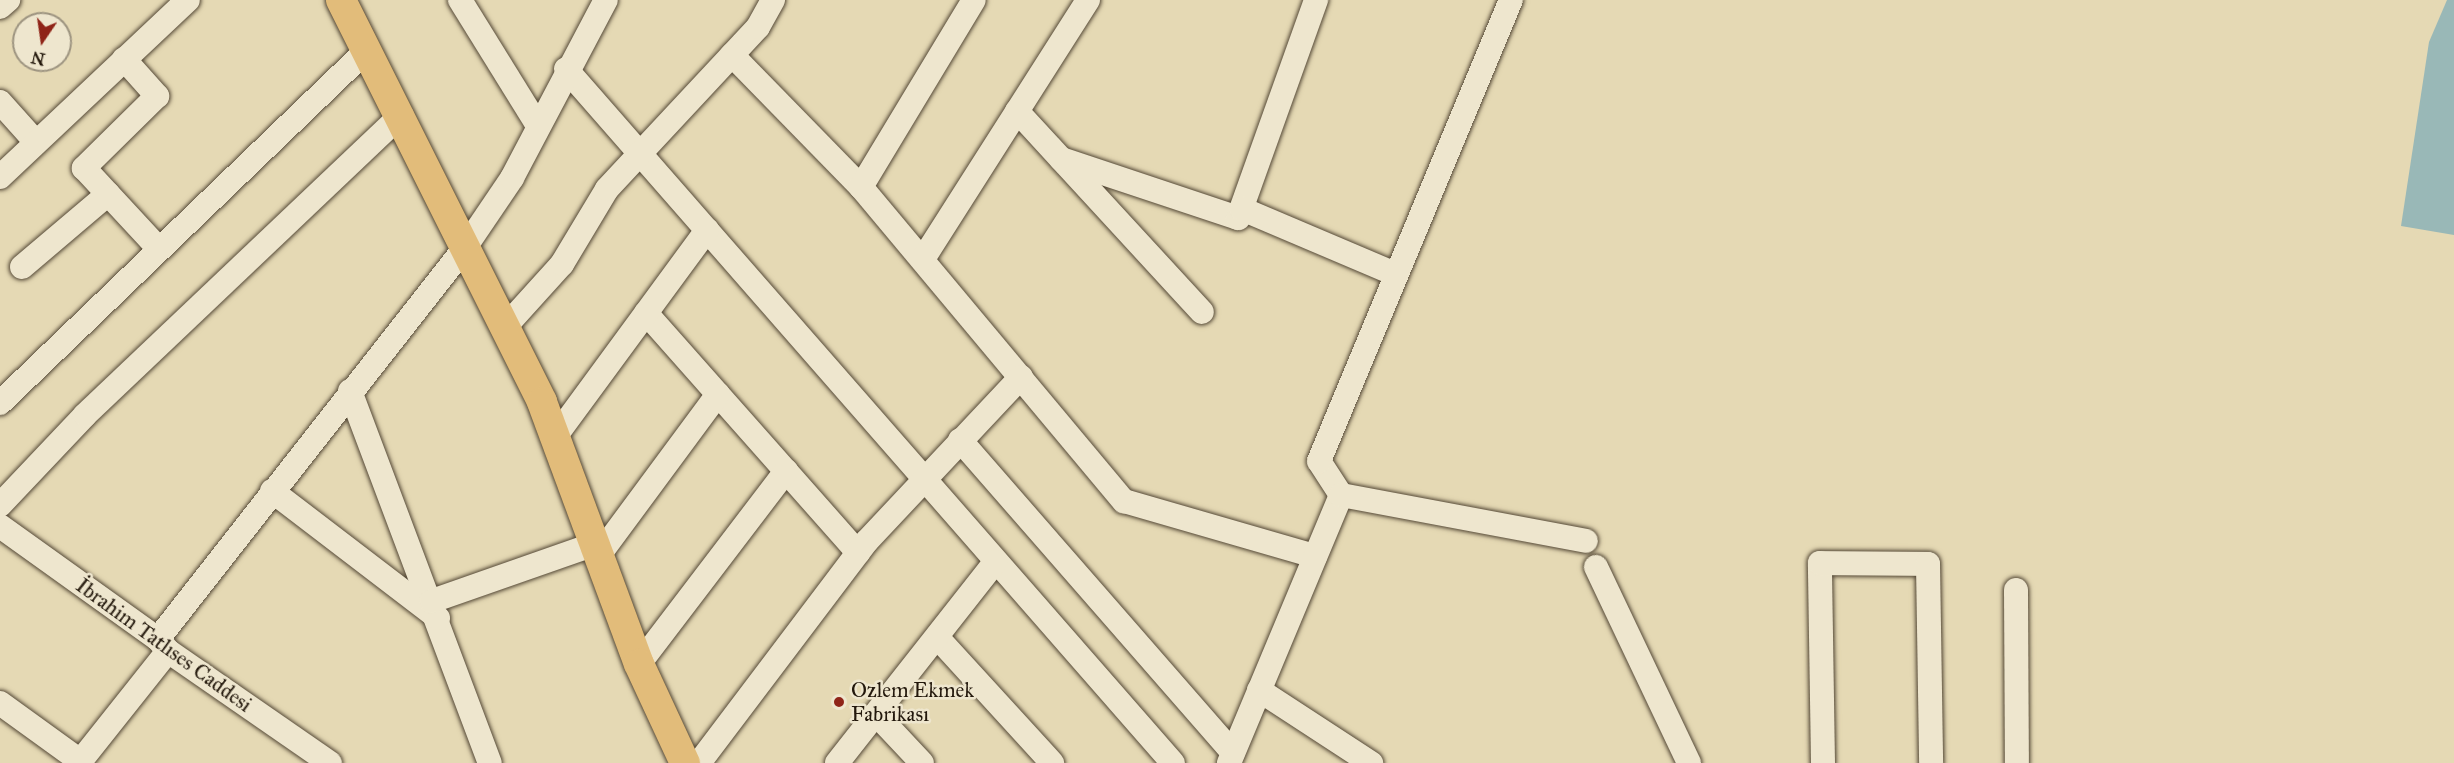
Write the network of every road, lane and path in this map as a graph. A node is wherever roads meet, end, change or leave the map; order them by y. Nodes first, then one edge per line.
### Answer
1 (8, 0) edge
2 (188, 0) edge
3 (341, 0) edge
4 (460, 0) edge
5 (606, 0) edge
6 (773, 0) edge
7 (974, 0) edge
8 (1088, 0) edge
9 (1316, 0) edge
10 (1510, 0) edge
11 (0, 7) edge
12 (367, 50) junction
13 (732, 55) junction
14 (124, 59) junction
15 (566, 69) junction
16 (0, 102) edge
17 (1017, 111) junction
18 (401, 115) junction
19 (538, 126) junction
20 (35, 141) junction
21 (642, 155) junction
22 (1061, 159) junction
23 (0, 177) edge
24 (861, 187) junction
25 (108, 194) junction
26 (1242, 209) junction
27 (707, 230) junction
28 (466, 246) junction
29 (159, 249) junction
30 (923, 259) junction
31 (22, 267) dead end
32 (1395, 274) junction
33 (1202, 312) dead end
34 (646, 313) junction
35 (505, 327) junction
36 (1021, 376) junction
37 (350, 391) junction
38 (718, 394) junction
39 (0, 403) edge
40 (555, 437) junction
41 (960, 440) junction
42 (786, 471) junction
43 (923, 478) junction
44 (272, 490) junction
45 (1341, 495) junction
46 (0, 505) edge
47 (0, 526) edge
48 (1586, 541) dead end
49 (597, 550) junction
50 (858, 553) junction
51 (1315, 556) junction
52 (995, 562) junction
53 (1596, 567) dead end
54 (2016, 590) dead end
55 (435, 609) junction
56 (937, 637) junction
57 (163, 645) junction
58 (639, 664) junction
59 (1259, 690) junction
60 (0, 703) edge
61 (876, 714) junction
62 (1231, 758) edge
63 (1163, 759) edge
64 (1683, 761) edge
65 (79, 762) edge
66 (330, 763) edge
67 (490, 763) edge
68 (685, 763) edge
69 (699, 763) edge
70 (837, 763) edge
71 (922, 763) edge
72 (1052, 763) edge
73 (1371, 763) edge
74 (1823, 763) edge
75 (1931, 763) edge
76 (2017, 763) edge

1 - 11 street
2 - 14 street
3 - 12 main road
4 - 19 street
5 - 15 street
6 - 13 street
7 - 24 street
8 - 17 street
9 - 26 street
10 - 32 street
12 - 18 main road
12 - 29 street
13 - 21 street
13 - 24 street
14 - 20 street
14 - 25 street
15 - 19 street
15 - 21 street
16 - 20 street
17 - 22 street
17 - 30 street
18 - 28 main road
18 - 46 street
19 - 28 street
20 - 23 street
21 - 27 street
21 - 35 street
22 - 26 street
22 - 33 street
24 - 30 street
25 - 29 street
25 - 31 street
26 - 32 street
27 - 34 street
27 - 43 street
28 - 35 main road
28 - 37 street
29 - 39 street
30 - 36 street
32 - 45 street
34 - 38 street
34 - 40 street
35 - 40 main road
36 - 41 street
36 - 51 street
37 - 44 street
37 - 55 street
38 - 42 street
38 - 49 street
40 - 49 main road
41 - 43 street
41 - 62 street
42 - 50 street
42 - 58 street
43 - 50 street
43 - 52 street
44 - 55 street
44 - 57 street
45 - 48 street
45 - 51 street
47 - 57 street, İbrahim Tatlıses Caddesi
49 - 55 street
49 - 58 main road
50 - 69 street
51 - 59 street
52 - 56 street
52 - 63 street
53 - 64 street
54 - 76 street
55 - 67 street
56 - 61 street
56 - 72 street
57 - 65 street
57 - 66 street, İbrahim Tatlıses Caddesi
58 - 68 main road
59 - 62 street
59 - 73 street
60 - 65 street
61 - 70 street
61 - 71 street
74 - 75 street

